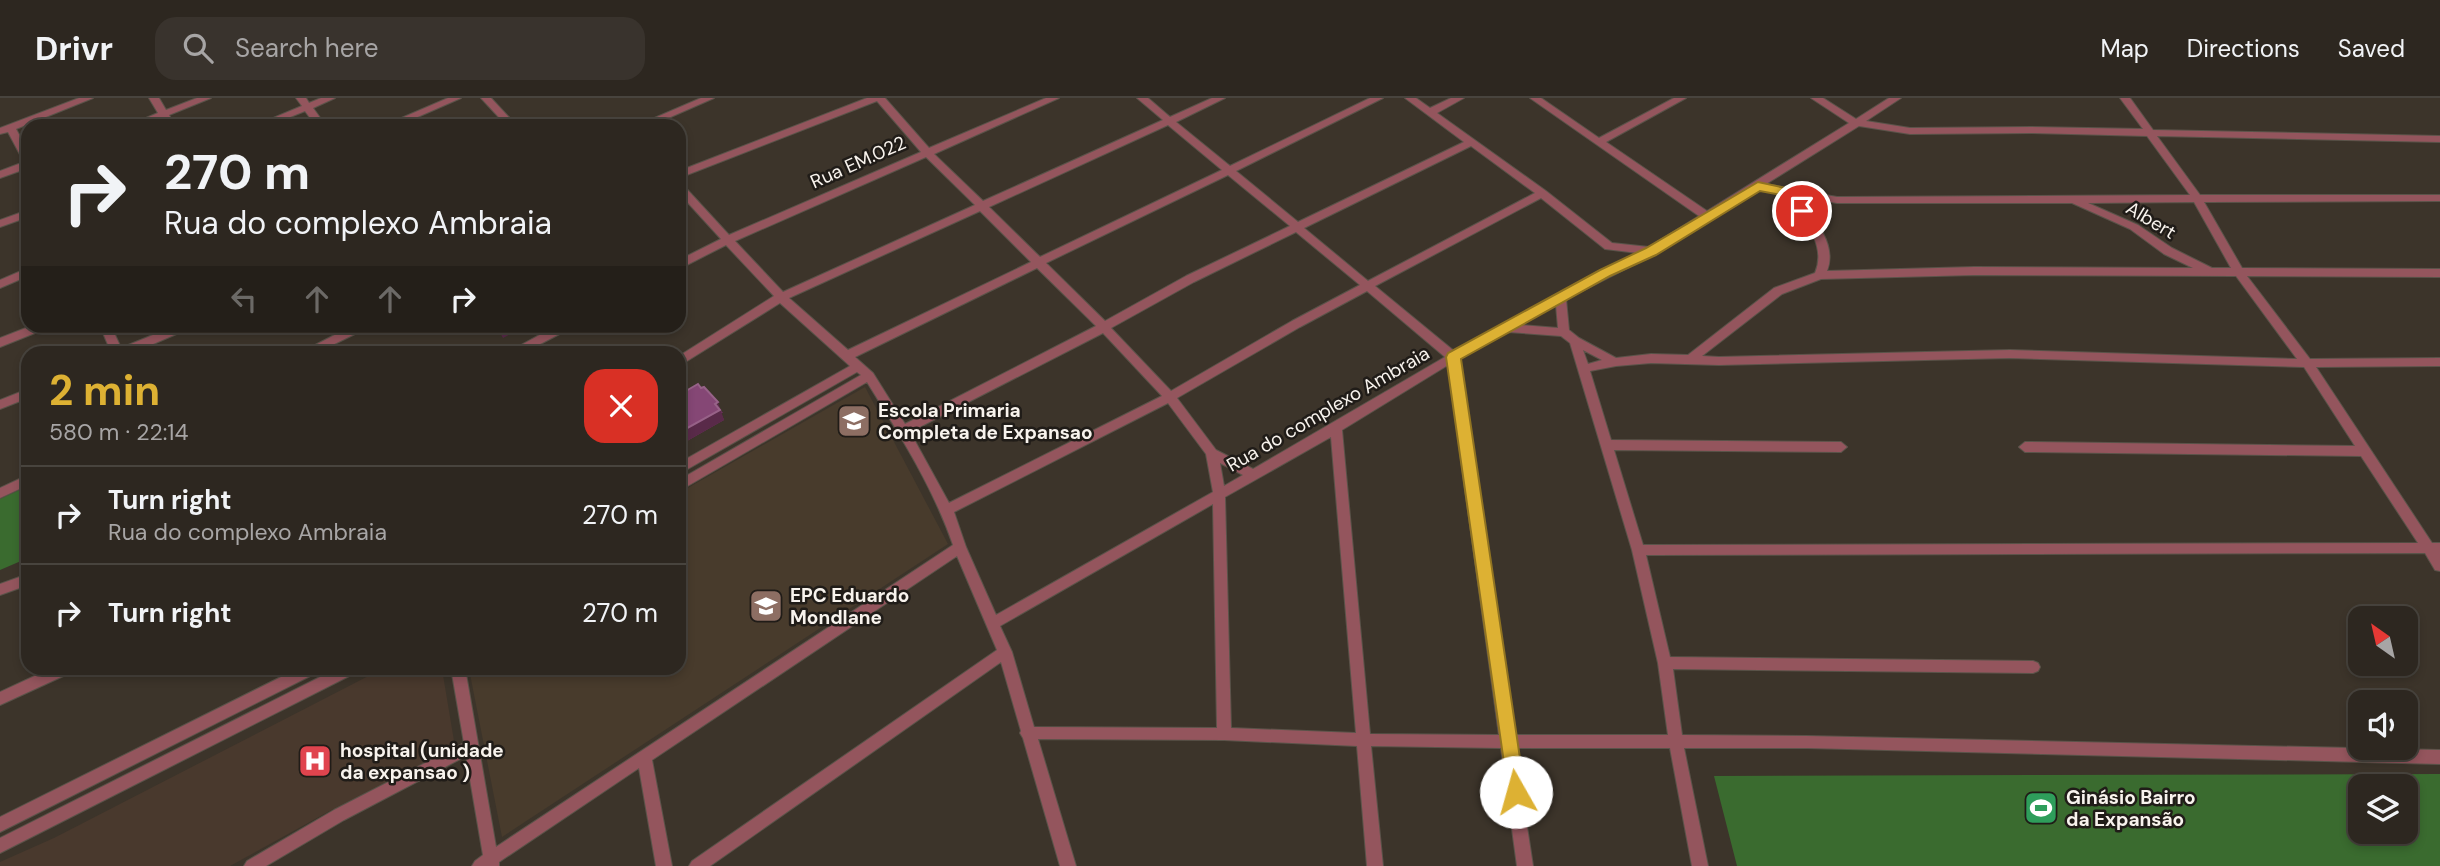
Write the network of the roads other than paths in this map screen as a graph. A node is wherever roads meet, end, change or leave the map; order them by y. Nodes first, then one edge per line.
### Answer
1 (88, 98) edge
2 (154, 98) edge
3 (206, 98) edge
4 (300, 98) edge
5 (330, 98) edge
6 (456, 98) edge
7 (486, 98) edge
8 (709, 98) edge
9 (878, 98) edge
10 (1054, 98) edge
11 (1142, 98) edge
12 (1220, 98) edge
13 (1378, 98) edge
14 (1410, 98) edge
15 (1459, 98) edge
16 (1535, 98) edge
17 (1681, 98) edge
18 (1816, 98) edge
19 (1896, 98) edge
20 (2125, 98) edge
21 (307, 107) junction
22 (1430, 112) junction
23 (164, 114) junction
24 (32, 119) edge
25 (151, 119) edge
26 (166, 119) edge
27 (277, 119) edge
28 (316, 119) edge
29 (405, 119) edge
30 (506, 119) edge
31 (658, 119) edge
32 (1170, 121) junction
33 (1855, 122) junction
34 (5, 129) edge
35 (2148, 133) junction
36 (2440, 139) edge
37 (1472, 142) junction
38 (1599, 142) junction
39 (21, 152) edge
40 (927, 152) junction
41 (21, 166) edge
42 (1231, 169) junction
43 (686, 172) edge
44 (0, 176) edge
45 (1758, 186) junction
46 (1786, 192) junction
47 (1542, 193) junction
48 (686, 195) edge
49 (2197, 198) junction
50 (2440, 198) edge
51 (2072, 199) junction
52 (981, 207) junction
53 (21, 216) edge
54 (1708, 217) junction
55 (0, 224) edge
56 (1297, 226) junction
57 (727, 240) junction
58 (1609, 246) junction
59 (1651, 251) junction
60 (686, 261) edge
61 (1040, 264) junction
62 (1605, 273) junction
63 (2211, 273) junction
64 (2440, 273) edge
65 (2241, 274) junction
66 (21, 275) edge
67 (1820, 275) junction
68 (0, 284) edge
69 (1368, 285) junction
70 (781, 297) junction
71 (1560, 299) junction
72 (1104, 327) junction
73 (1507, 328) junction
74 (1564, 332) junction
75 (24, 333) edge
76 (168, 333) edge
77 (349, 333) edge
78 (542, 333) edge
79 (1575, 341) junction
80 (0, 343) edge
81 (137, 346) edge
82 (326, 346) edge
83 (522, 346) edge
84 (846, 356) junction
85 (1453, 357) junction
86 (686, 358) edge
87 (1690, 359) junction
88 (1612, 360) junction
89 (2440, 362) edge
90 (2307, 363) junction
91 (857, 367) junction
92 (1583, 369) junction
93 (869, 376) junction
94 (21, 396) edge
95 (1170, 397) junction
96 (0, 405) edge
97 (1336, 428) junction
98 (904, 430) junction
99 (1608, 446) junction
100 (1841, 447) dead end
101 (2025, 447) dead end
102 (2365, 451) junction
103 (1212, 453) junction
104 (686, 465) edge
105 (1252, 474) junction
106 (686, 482) edge
107 (21, 483) edge
108 (0, 493) edge
109 (1219, 493) junction
110 (947, 510) junction
111 (960, 548) junction
112 (2434, 548) edge
113 (1638, 550) junction
114 (2440, 566) edge
115 (21, 582) edge
116 (0, 590) edge
117 (993, 623) junction
118 (1004, 653) junction
119 (1665, 663) junction
120 (2033, 667) dead end
121 (52, 675) edge
122 (299, 675) edge
123 (338, 675) edge
124 (459, 675) edge
125 (0, 699) edge
126 (1027, 733) junction
127 (1224, 734) junction
128 (1362, 740) junction
129 (1510, 742) junction
130 (1676, 742) junction
131 (472, 746) junction
132 (644, 756) junction
133 (2440, 757) edge
134 (0, 825) edge
135 (0, 846) edge
136 (487, 864) edge
137 (252, 866) edge
138 (664, 866) edge
139 (697, 866) edge
140 (1068, 866) edge
141 (1375, 866) edge
142 (1525, 866) edge
143 (1700, 866) edge

1 - 24 street
2 - 23 street
3 - 23 street
4 - 21 street
5 - 21 street
6 - 29 street
7 - 30 street
8 - 31 street
9 - 40 street
9 - 43 street
10 - 40 street, Rua EM.022
11 - 32 street
12 - 32 street
13 - 42 street
14 - 22 street
15 - 22 street
16 - 38 street
17 - 38 street
18 - 33 street
19 - 33 street, Rua do complexo Ambraia
20 - 35 street
21 - 27 street
21 - 28 street
22 - 37 street
23 - 25 street
23 - 26 street
32 - 42 street
32 - 52 street
33 - 35 street
33 - 45 street, Rua do complexo Ambraia
34 - 39 street
35 - 36 street
35 - 49 street
37 - 47 street
37 - 56 street
38 - 54 street
40 - 52 street
40 - 57 street, Rua EM.022
41 - 44 street
42 - 56 street
42 - 61 street
45 - 46 street
45 - 54 street, Rua do complexo Ambraia
46 - 51 street
46 - 67 street
47 - 58 street
47 - 69 street
48 - 57 street
49 - 50 street
49 - 51 street
49 - 65 street
51 - 63 street, Albert
52 - 61 street
52 - 70 street
53 - 55 street
54 - 59 street, Rua do complexo Ambraia
56 - 69 street
56 - 72 street
57 - 60 street, Rua EM.022
57 - 70 street
58 - 59 street
58 - 62 street
59 - 62 street, Rua do complexo Ambraia
61 - 72 street
61 - 84 street
62 - 71 street, Rua do complexo Ambraia
63 - 65 street
63 - 67 street
64 - 65 street
65 - 90 street
66 - 68 street
67 - 87 street
69 - 85 street
69 - 95 street
70 - 84 street
70 - 86 street
71 - 73 street, Rua do complexo Ambraia
71 - 74 street
72 - 95 street
72 - 98 street
73 - 74 street
73 - 85 street, Rua do complexo Ambraia
74 - 79 street
75 - 80 street
76 - 81 street
77 - 82 street
78 - 83 street
79 - 88 street
79 - 92 street
84 - 91 street
85 - 97 street, Rua do complexo Ambraia
85 - 129 street
87 - 88 street
87 - 90 street
88 - 92 street
89 - 90 street
90 - 102 street
91 - 93 street
91 - 104 street
92 - 99 street
93 - 98 street
93 - 106 street
94 - 96 street
95 - 103 street
95 - 110 street
97 - 105 street, Rua do complexo Ambraia
97 - 128 street
98 - 110 street
99 - 100 street
99 - 113 street
101 - 102 street
102 - 112 street
103 - 105 street
103 - 109 street
105 - 109 street, Rua do complexo Ambraia
107 - 108 street
109 - 117 street, Rua do complexo Ambraia
109 - 127 street
110 - 111 street
111 - 117 street
111 - 132 street
112 - 113 street
112 - 114 street
113 - 119 street
115 - 116 street
117 - 118 street
118 - 126 street
118 - 139 street
119 - 120 street
119 - 130 street
121 - 125 street
122 - 134 street
123 - 135 street
124 - 131 street
126 - 127 street
126 - 140 street
127 - 128 street
128 - 129 street
128 - 141 street
129 - 130 street
129 - 142 street
130 - 133 street
130 - 143 street
131 - 136 street
131 - 137 street
132 - 136 street
132 - 138 street

